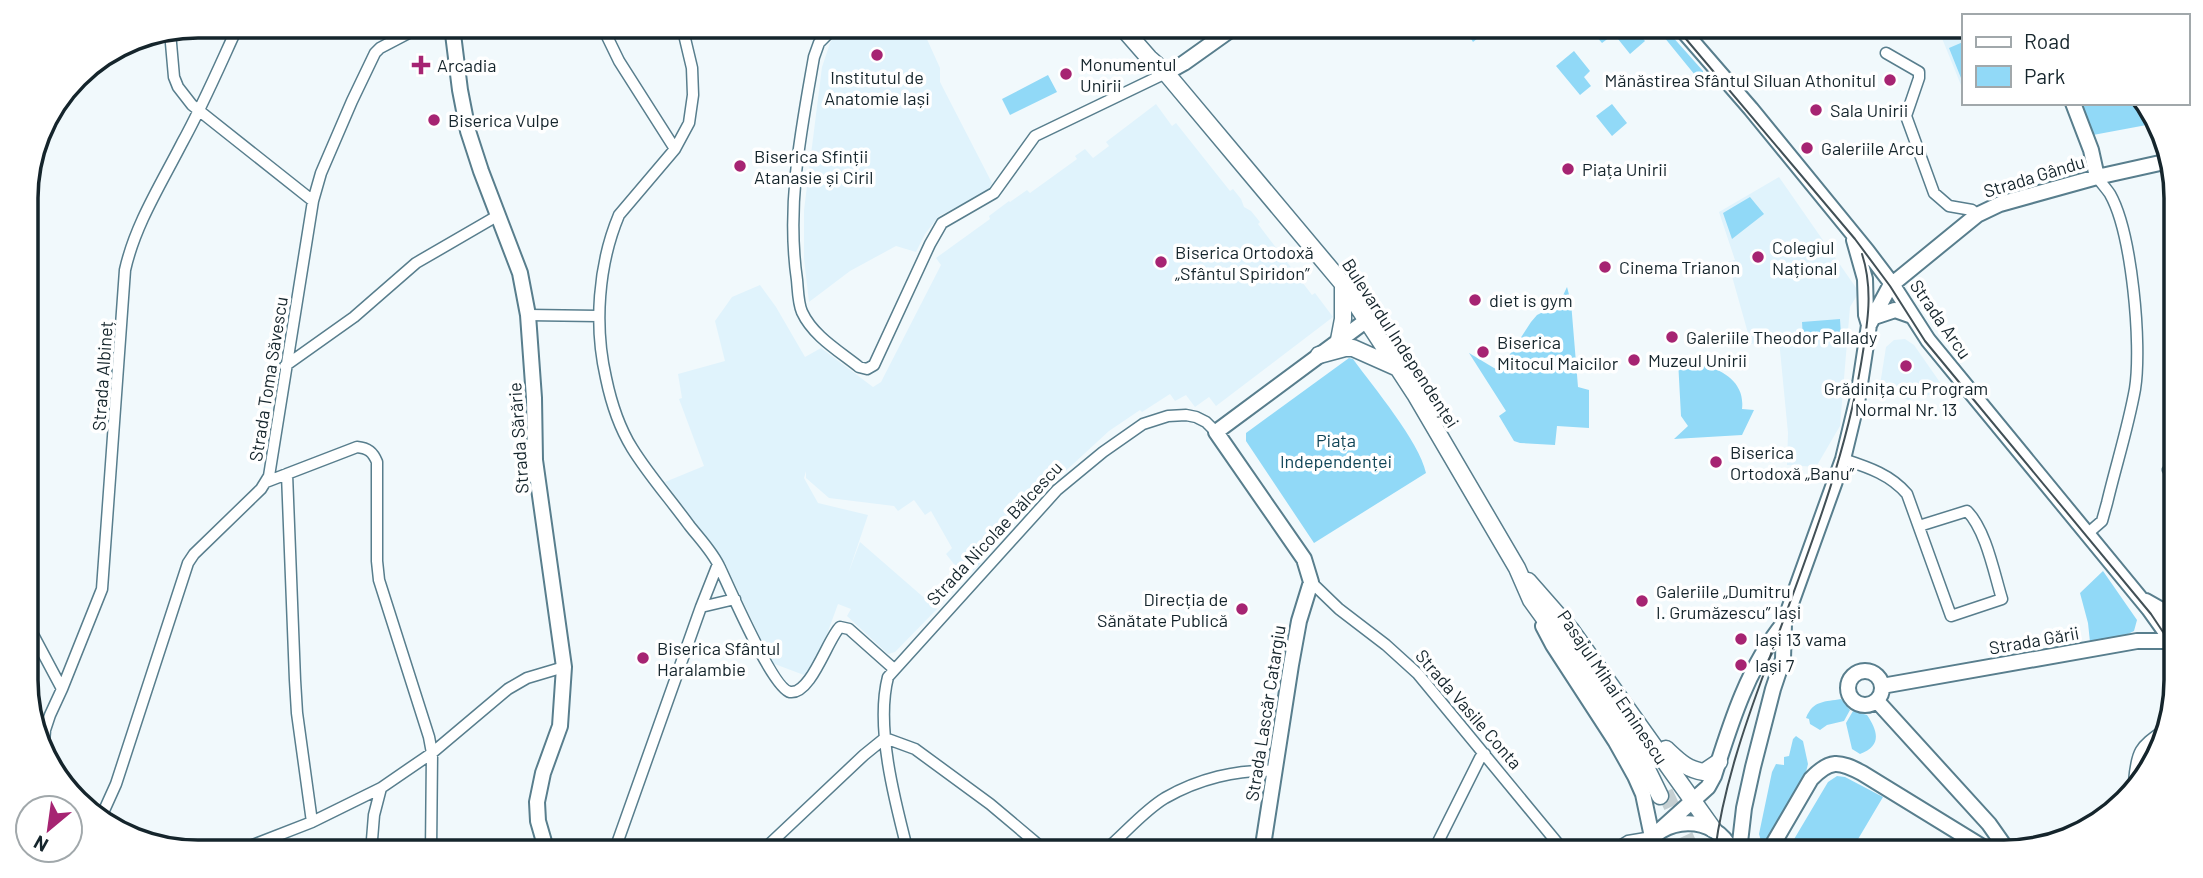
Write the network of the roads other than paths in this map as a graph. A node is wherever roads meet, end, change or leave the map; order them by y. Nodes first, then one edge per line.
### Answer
1 (1132, 38) edge
2 (1219, 38) edge
3 (1690, 38) edge
4 (232, 39) edge
5 (398, 39) edge
6 (454, 39) edge
7 (608, 39) edge
8 (685, 39) edge
9 (823, 39) edge
10 (171, 41) edge
11 (1886, 53) dead end
12 (1166, 73) junction
13 (2074, 105) edge
14 (200, 110) junction
15 (675, 149) junction
16 (2160, 163) edge
17 (2097, 177) junction
18 (313, 201) junction
19 (1977, 215) junction
20 (497, 216) junction
21 (1847, 226) junction
22 (1343, 284) junction
23 (1892, 284) junction
24 (528, 315) junction
25 (598, 316) junction
26 (1912, 316) junction
27 (1367, 320) junction
28 (1871, 321) junction
29 (1339, 340) junction
30 (1319, 355) junction
31 (285, 366) junction
32 (1398, 368) junction
33 (1216, 432) junction
34 (1843, 459) junction
35 (287, 474) junction
36 (266, 482) junction
37 (1919, 526) junction
38 (2087, 534) junction
39 (719, 564) junction
40 (1311, 582) junction
41 (2138, 596) junction
42 (1536, 598) junction
43 (734, 599) junction
44 (701, 607) junction
45 (2164, 611) edge
46 (1784, 623) junction
47 (2164, 632) edge
48 (2164, 639) edge
49 (38, 643) edge
50 (564, 667) junction
51 (894, 669) junction
52 (1882, 686) junction
53 (62, 689) junction
54 (1877, 701) junction
55 (1641, 726) junction
56 (47, 729) edge
57 (885, 738) junction
58 (2152, 740) edge
59 (432, 753) junction
60 (1485, 754) junction
61 (1718, 762) junction
62 (1275, 771) junction
63 (2135, 772) edge
64 (381, 788) junction
65 (1663, 794) tunnel mouth
66 (1692, 800) junction
67 (105, 809) edge
68 (312, 822) junction
69 (1989, 824) junction
70 (1713, 829) junction
71 (1656, 834) junction
72 (1962, 834) junction
73 (1117, 839) edge
74 (1264, 839) edge
75 (1439, 839) edge
76 (1554, 839) edge
77 (1635, 839) edge
78 (1652, 839) edge
79 (1725, 839) edge
80 (1740, 839) edge
81 (1776, 839) edge
82 (1970, 839) edge
83 (2000, 839) edge
84 (266, 840) edge
85 (372, 840) edge
86 (430, 840) edge
87 (543, 840) edge
88 (618, 840) edge
89 (774, 840) edge
90 (905, 840) edge
91 (1032, 840) edge

1 - 12 main road, Bulevardul Independenței
2 - 12 street
3 - 21 street, Strada Arcu
4 - 14 street, Strada Albineț
5 - 18 street, Strada Toma Săvescu
6 - 20 street, Strada Sărărie
7 - 15 street
8 - 15 street
9 - 12 street
10 - 14 street
11 - 19 street
12 - 22 main road, Bulevardul Independenței
13 - 17 street
14 - 18 street
14 - 53 street, Strada Albineț
15 - 25 street
16 - 17 street, Strada Gându
17 - 19 street, Strada Gându
17 - 38 street
18 - 31 street, Strada Toma Săvescu
19 - 23 street, Strada Gându
20 - 24 street, Strada Sărărie
20 - 31 street
21 - 23 street, Strada Arcu
21 - 28 street
22 - 27 main road, Bulevardul Independenței
22 - 29 main road
23 - 26 street, Strada Arcu
23 - 28 street
24 - 25 street
24 - 50 street, Strada Sărărie
25 - 39 street
26 - 28 street
26 - 38 street, Strada Arcu
27 - 29 street
27 - 32 main road, Bulevardul Independenței
28 - 34 street
29 - 30 street
30 - 32 main road
30 - 33 street
31 - 36 street, Strada Toma Săvescu
32 - 42 main road, Bulevardul Independenței
33 - 40 street, Strada Vasile Conta
33 - 51 street, Strada Nicolae Bălcescu
34 - 37 street
34 - 46 street
35 - 36 street
35 - 59 street
35 - 68 street
36 - 67 street, Strada Toma Săvescu
37 - 37 street
38 - 41 street, Strada Arcu
39 - 43 street
39 - 44 street
40 - 60 street, Strada Vasile Conta
40 - 62 street, Strada Lascăr Catargiu
41 - 45 street
41 - 47 street, Strada Arcu
42 - 55 main road
42 - 65 main road, Pasajul Mihai Eminescu
42 - 71 street
43 - 44 street
43 - 51 street
44 - 88 street
46 - 61 street
46 - 80 street
48 - 52 street, Strada Gării
49 - 53 street
50 - 59 street
50 - 87 street, Strada Sărărie
51 - 57 street, Strada Nicolae Bălcescu
52 - 54 street
52 - 54 street
53 - 56 street, Strada Albineț
54 - 69 street
55 - 61 main road
55 - 66 main road
57 - 89 street
57 - 90 street, Strada Nicolae Bălcescu
57 - 91 street
58 - 63 street
59 - 64 street
59 - 86 street
60 - 75 street
60 - 76 street, Strada Vasile Conta
61 - 66 street
62 - 73 street
62 - 74 street, Strada Lascăr Catargiu
64 - 68 street
64 - 85 street
66 - 70 main road
66 - 71 street
68 - 84 street
69 - 72 street
69 - 83 street
70 - 71 street
70 - 79 street
71 - 77 street
71 - 78 street
72 - 81 street
72 - 82 street

